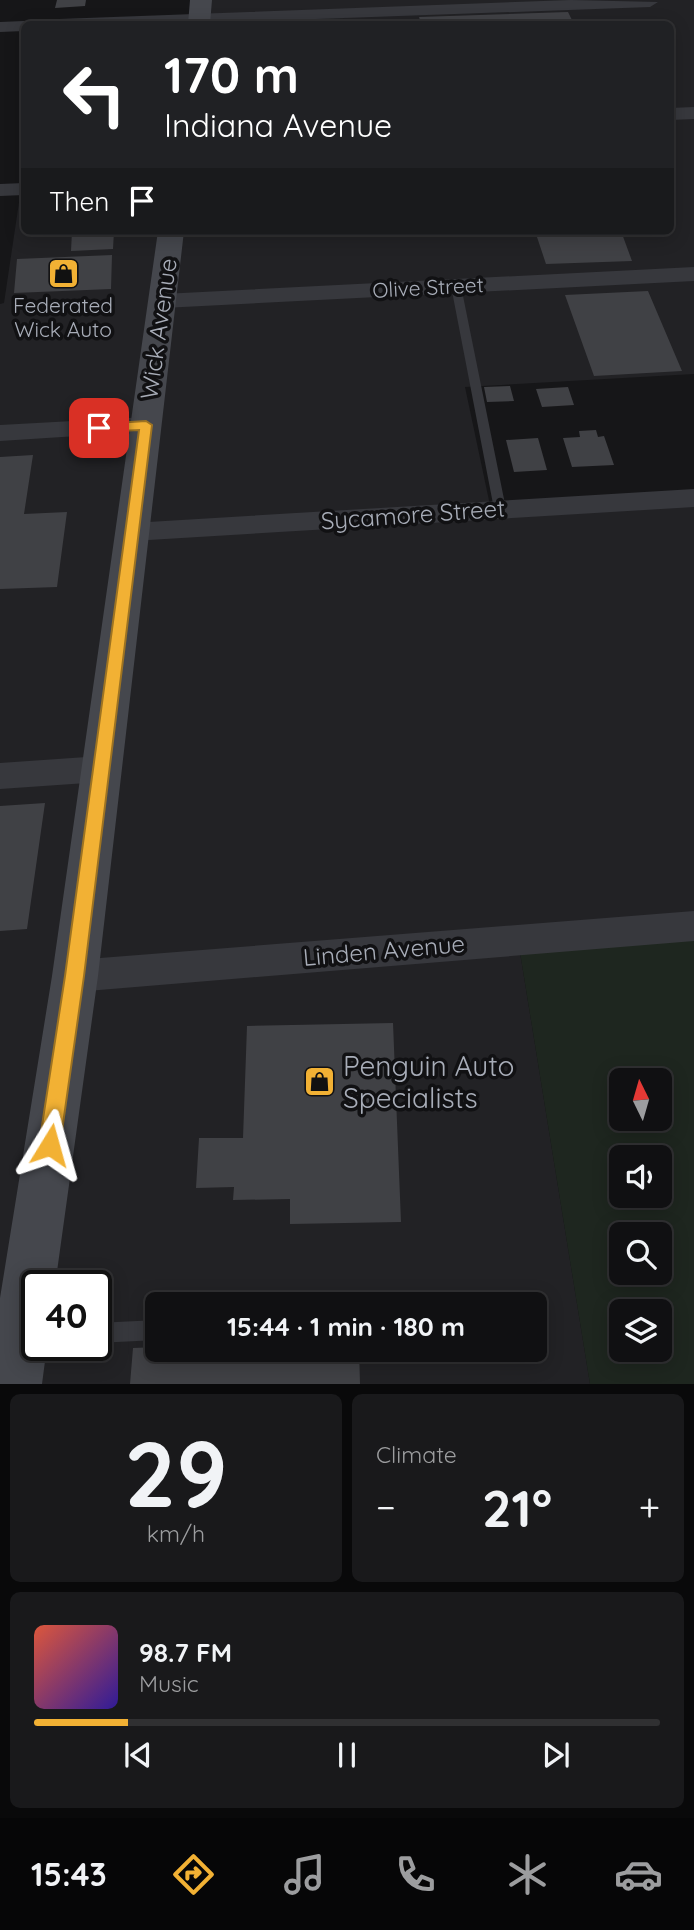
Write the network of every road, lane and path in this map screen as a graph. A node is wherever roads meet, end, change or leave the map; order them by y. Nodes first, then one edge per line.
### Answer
1 (650, 2) dead end
2 (200, 14) edge
3 (101, 21) edge
4 (21, 26) edge
5 (0, 27) edge
6 (694, 113) edge
7 (674, 114) edge
8 (21, 189) edge
9 (0, 190) edge
10 (171, 235) edge
11 (694, 274) edge
12 (456, 286) junction
13 (163, 301) junction
14 (146, 425) junction
15 (0, 433) edge
16 (694, 498) edge
17 (500, 509) junction
18 (132, 532) junction
19 (101, 769) junction
20 (0, 776) edge
21 (694, 926) edge
22 (75, 976) junction
23 (38, 1270) edge
24 (145, 1331) edge
25 (112, 1333) edge
26 (22, 1361) edge
27 (14, 1384) edge

1 - 2 street
2 - 3 street
4 - 5 street
6 - 7 street
8 - 9 street
10 - 13 street, Wick Avenue
11 - 12 street, Olive Street
12 - 13 street, Olive Street
12 - 17 lane
13 - 14 street, Wick Avenue
14 - 15 street
14 - 18 street, Wick Avenue
16 - 17 street, Sycamore Street
17 - 18 street, Sycamore Street
18 - 19 street, Wick Avenue
19 - 20 street
19 - 22 street, Wick Avenue
21 - 22 street, Linden Avenue
22 - 23 street, Wick Avenue
24 - 25 lane
26 - 27 street, Wick Avenue

